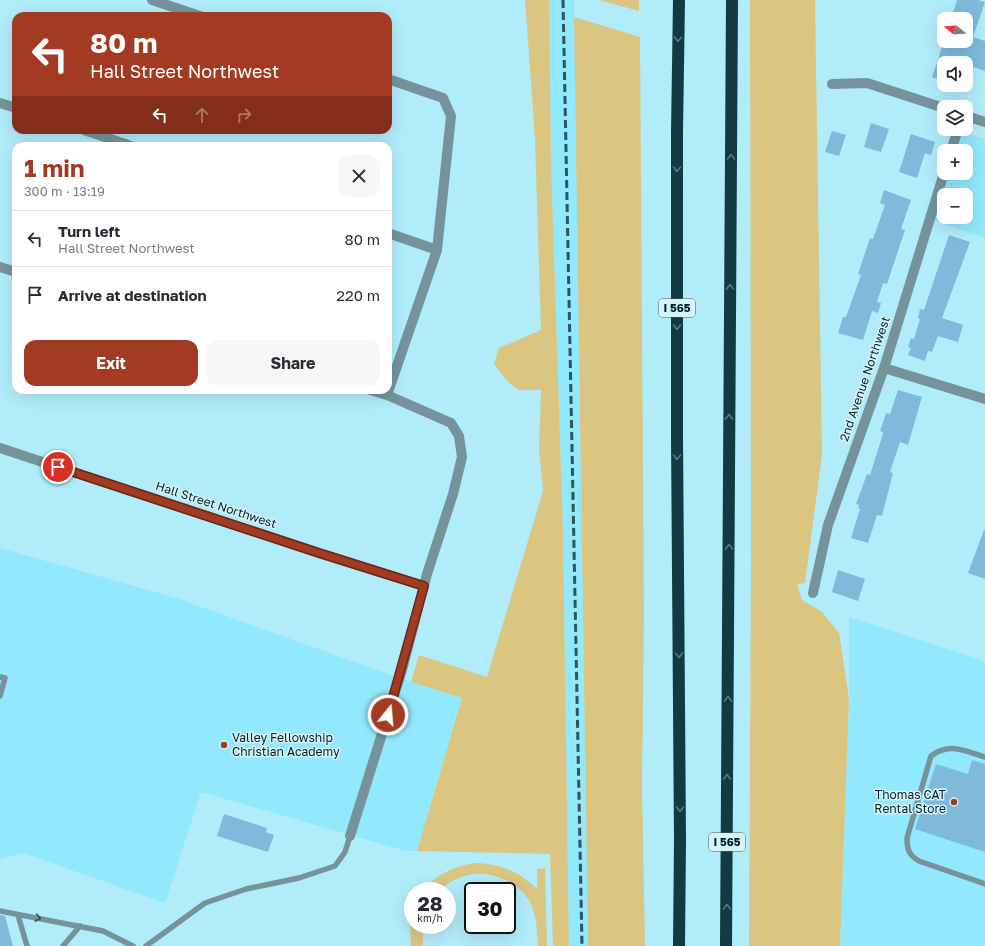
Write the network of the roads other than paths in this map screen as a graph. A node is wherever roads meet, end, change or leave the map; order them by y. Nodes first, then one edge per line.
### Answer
1 (155, 0) edge
2 (679, 0) edge
3 (732, 0) edge
4 (189, 12) edge
5 (392, 80) edge
6 (832, 84) dead end
7 (0, 104) edge
8 (937, 106) edge
9 (12, 107) edge
10 (973, 118) edge
11 (985, 122) edge
12 (96, 134) edge
13 (119, 142) edge
14 (942, 180) edge
15 (392, 234) edge
16 (437, 250) junction
17 (0, 267) edge
18 (12, 271) edge
19 (884, 368) junction
20 (392, 381) edge
21 (381, 394) edge
22 (387, 396) joint
23 (985, 399) edge
24 (0, 448) edge
25 (424, 586) junction
26 (813, 593) dead end
27 (0, 677) edge
28 (0, 696) edge
29 (985, 757) edge
30 (350, 836) joint
31 (985, 884) edge
32 (0, 911) edge
33 (18, 915) junction
34 (80, 926) junction
35 (27, 946) edge
36 (63, 946) edge
37 (133, 946) edge
38 (146, 946) edge
39 (679, 946) edge
40 (726, 946) edge

1 - 4 street
2 -> 39 highway, I 565
40 -> 3 highway, I 565
5 - 16 street
6 - 8 street
7 - 9 street
10 - 11 street
12 - 13 street
14 - 19 street, 2nd Avenue Northwest
15 - 16 street
16 - 20 street
17 - 18 street
19 - 23 street
19 - 26 street, 2nd Avenue Northwest
21 - 22 street
22 - 25 street
24 - 25 street, Hall Street Northwest
25 - 30 street
27 - 28 lane
29 - 31 lane
30 - 38 lane
32 - 33 lane
33 -> 34 lane
33 - 35 lane
34 - 36 lane
34 - 37 lane

